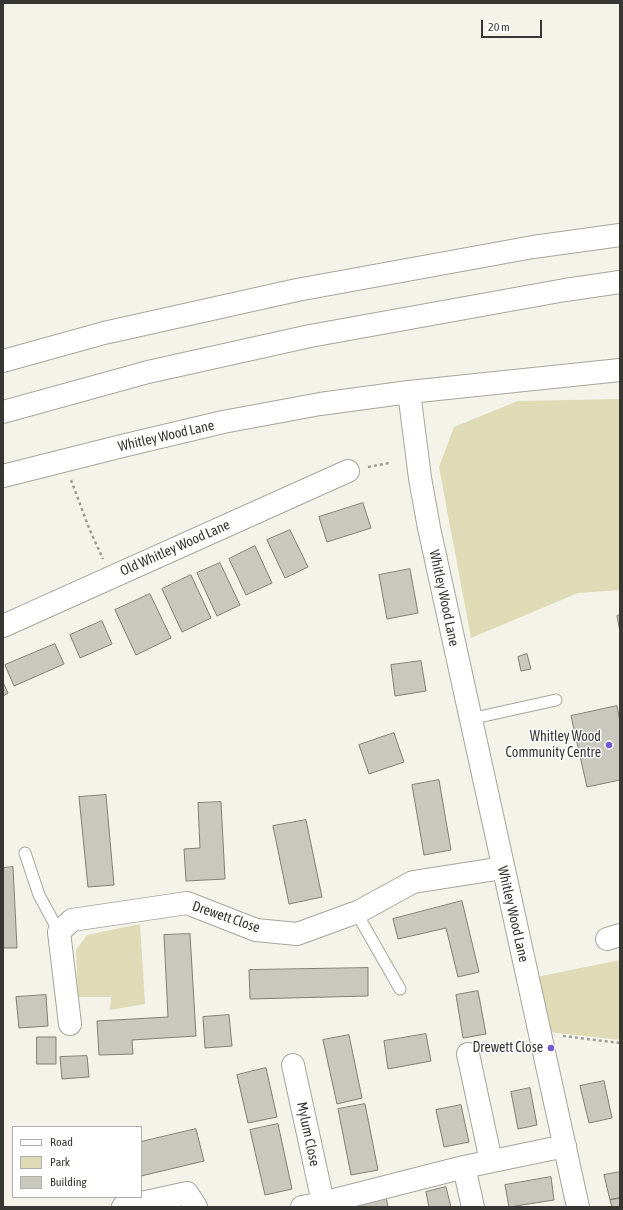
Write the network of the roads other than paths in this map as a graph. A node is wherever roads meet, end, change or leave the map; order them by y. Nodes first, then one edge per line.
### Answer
1 (620, 235) edge
2 (620, 282) edge
3 (620, 288) edge
4 (565, 290) junction
5 (3, 361) edge
6 (620, 370) edge
7 (409, 392) junction
8 (3, 412) edge
9 (348, 471) dead end
10 (3, 476) edge
11 (3, 626) edge
12 (556, 700) dead end
13 (470, 719) junction
14 (25, 853) dead end
15 (503, 868) junction
16 (356, 912) junction
17 (59, 932) junction
18 (400, 989) dead end
19 (70, 1024) dead end
20 (468, 1054) dead end
21 (293, 1065) dead end
22 (565, 1146) junction
23 (491, 1161) junction
24 (464, 1167) junction
25 (323, 1205) edge
26 (123, 1207) edge
27 (196, 1207) edge
28 (302, 1207) edge
29 (473, 1207) edge
30 (578, 1207) edge

1 - 5 main road
2 - 4 main road
3 - 4 main road
4 - 8 main road
6 - 7 main road
7 - 10 main road, Whitley Wood Lane
7 - 13 main road, Whitley Wood Lane
9 - 11 main road, Old Whitley Wood Lane
12 - 13 lane
13 - 15 main road, Whitley Wood Lane
14 - 17 lane
15 - 16 main road, Drewett Close
15 - 22 main road, Whitley Wood Lane
16 - 17 main road, Drewett Close
16 - 18 lane
17 - 19 main road
20 - 23 main road
21 - 25 main road, Mylum Close
22 - 23 main road
22 - 30 main road, Whitley Wood Lane
23 - 24 main road
24 - 25 main road
24 - 29 main road
25 - 28 main road
26 - 27 main road

